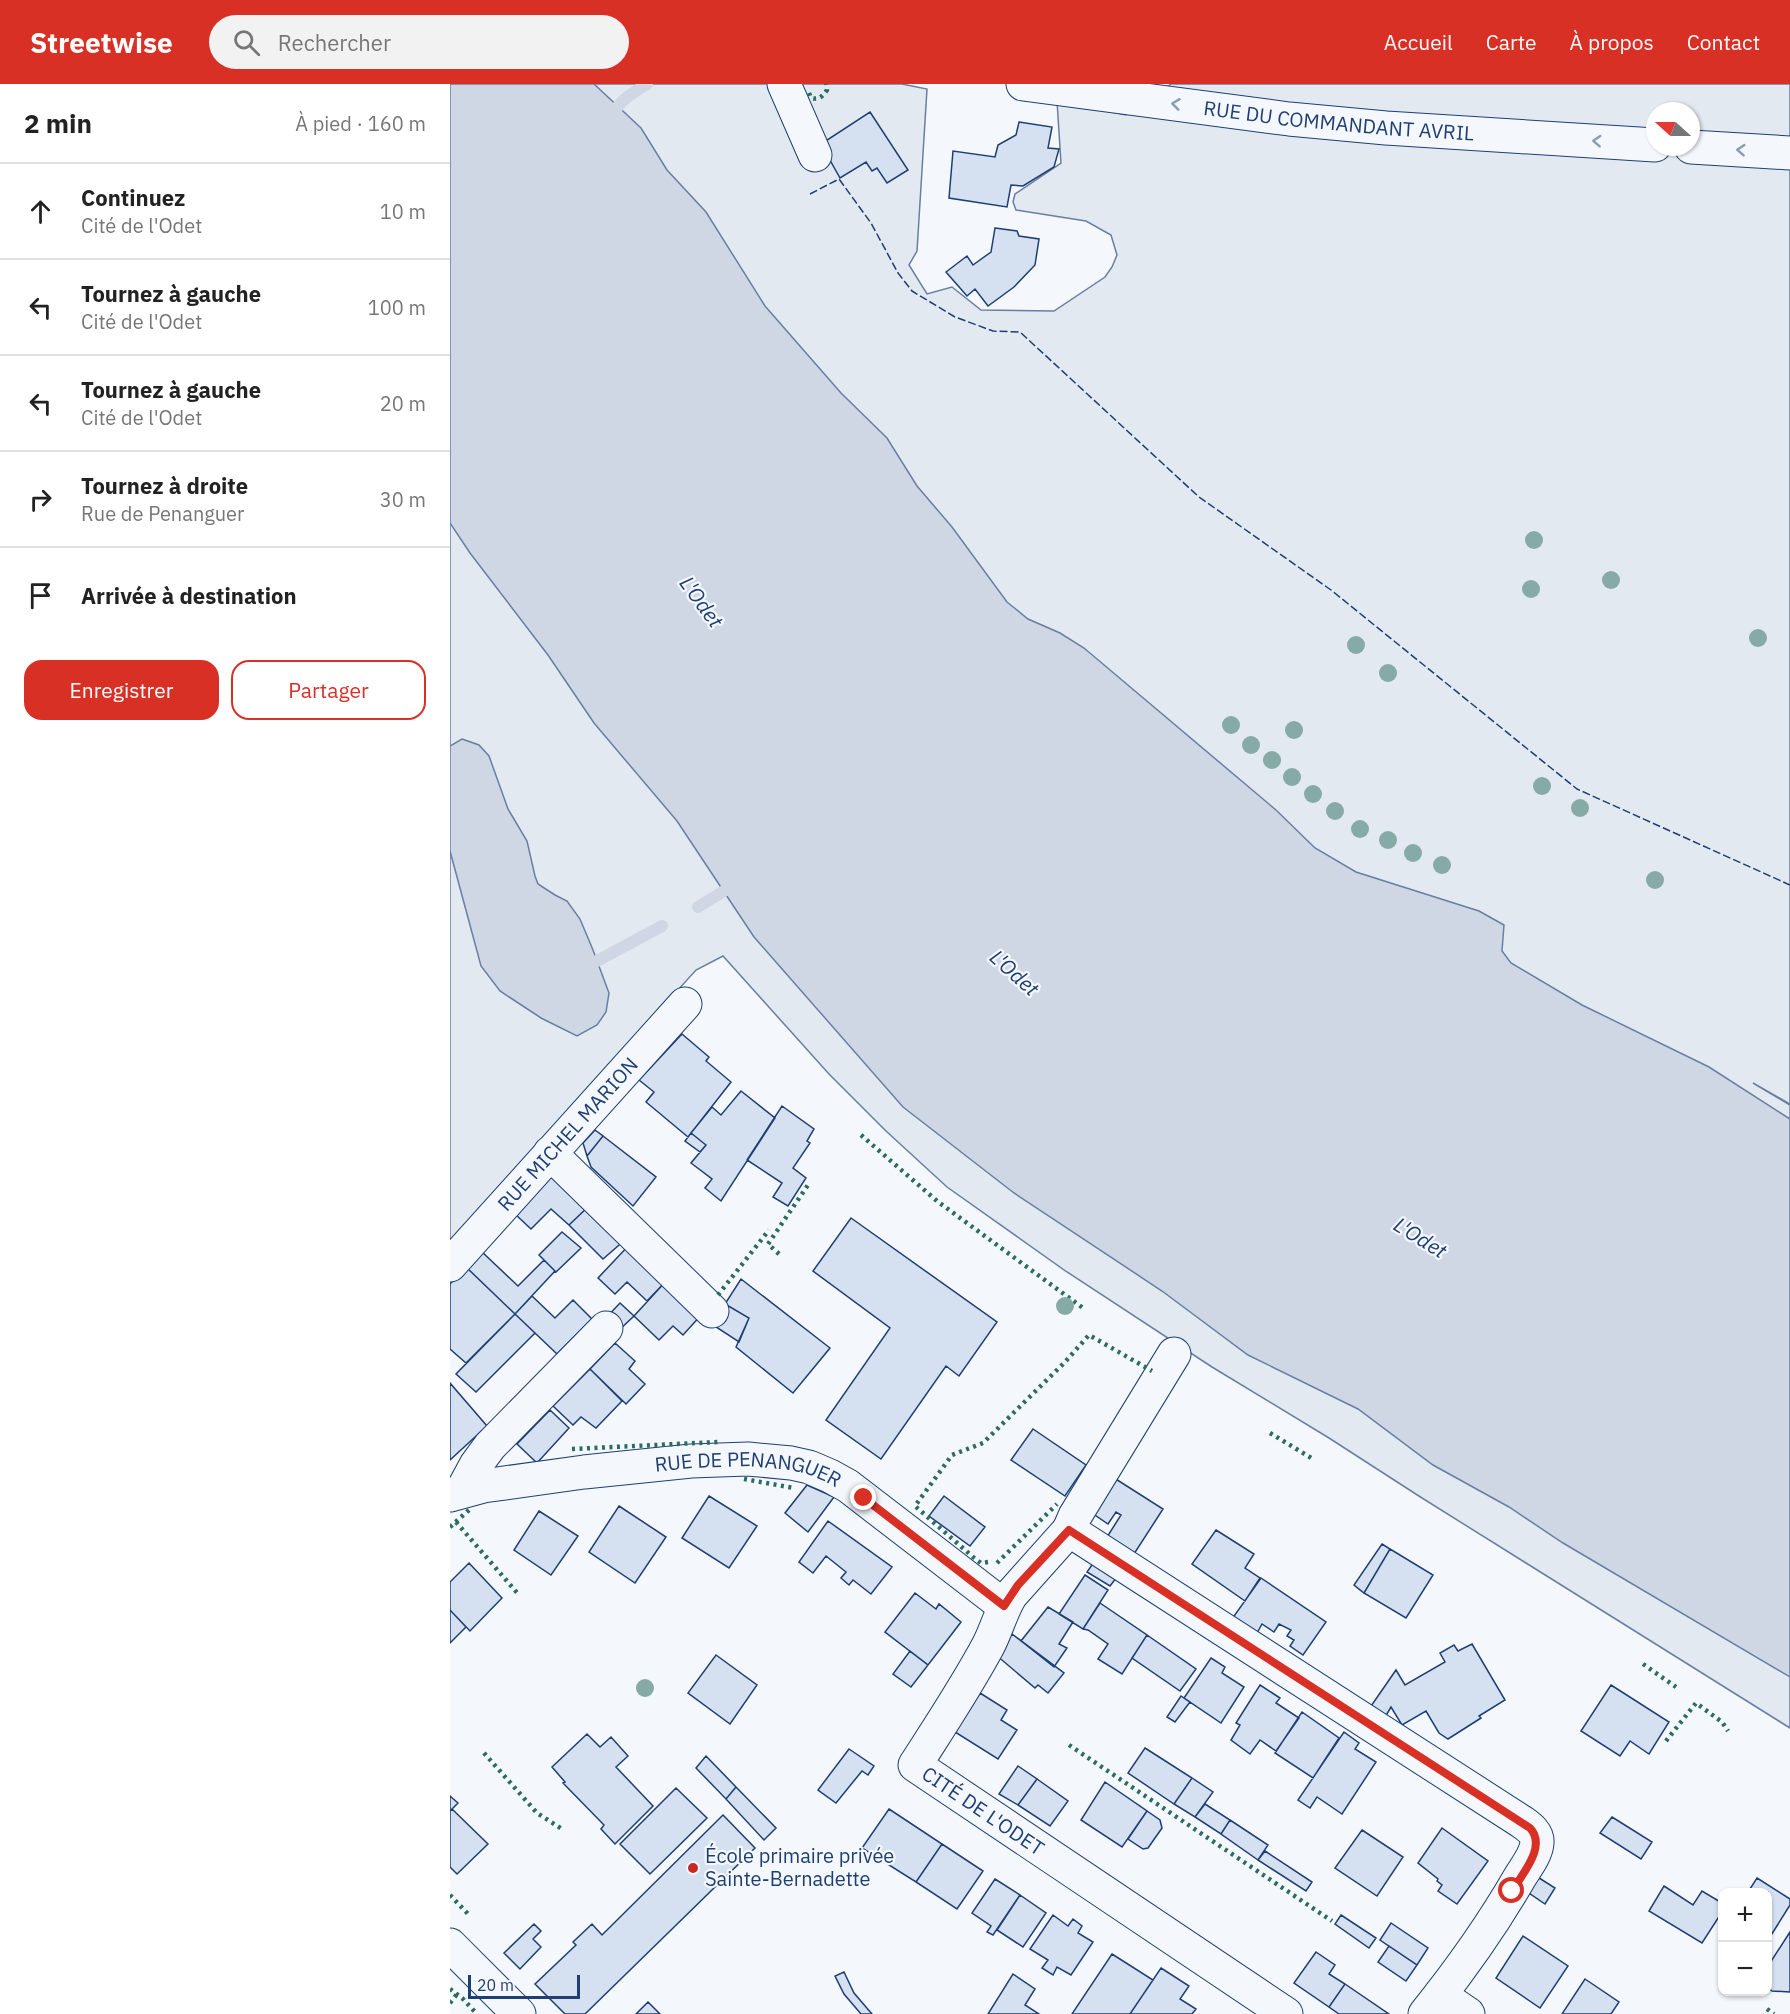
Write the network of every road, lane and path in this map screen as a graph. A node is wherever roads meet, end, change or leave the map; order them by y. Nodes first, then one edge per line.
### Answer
1 (784, 84) edge
2 (1023, 84) edge
3 (1646, 144) edge
4 (1700, 148) edge
5 (1790, 153) edge
6 (815, 155) dead end
7 (685, 1004) dead end
8 (550, 1153) junction
9 (450, 1265) edge
10 (712, 1311) dead end
11 (606, 1328) dead end
12 (1174, 1354) dead end
13 (456, 1493) edge
14 (1069, 1530) junction
15 (1004, 1606) junction
16 (450, 1945) edge
17 (1432, 2005) edge
18 (519, 2014) edge
19 (1286, 2014) edge
20 (1468, 2014) edge

1 - 6 street
3 -> 2 street, RUE DU COMMANDANT AVRIL
5 -> 4 street
7 - 8 street, RUE MICHEL MARION
8 - 9 street, RUE MICHEL MARION
8 - 10 street
11 - 13 street
12 - 14 street, CITÉ DE L'ODET
13 - 15 street, RUE DE PENANGUER
14 - 15 street, CITÉ DE L'ODET
14 - 17 street
15 - 19 street, CITÉ DE L'ODET
16 - 18 street
17 - 20 street

